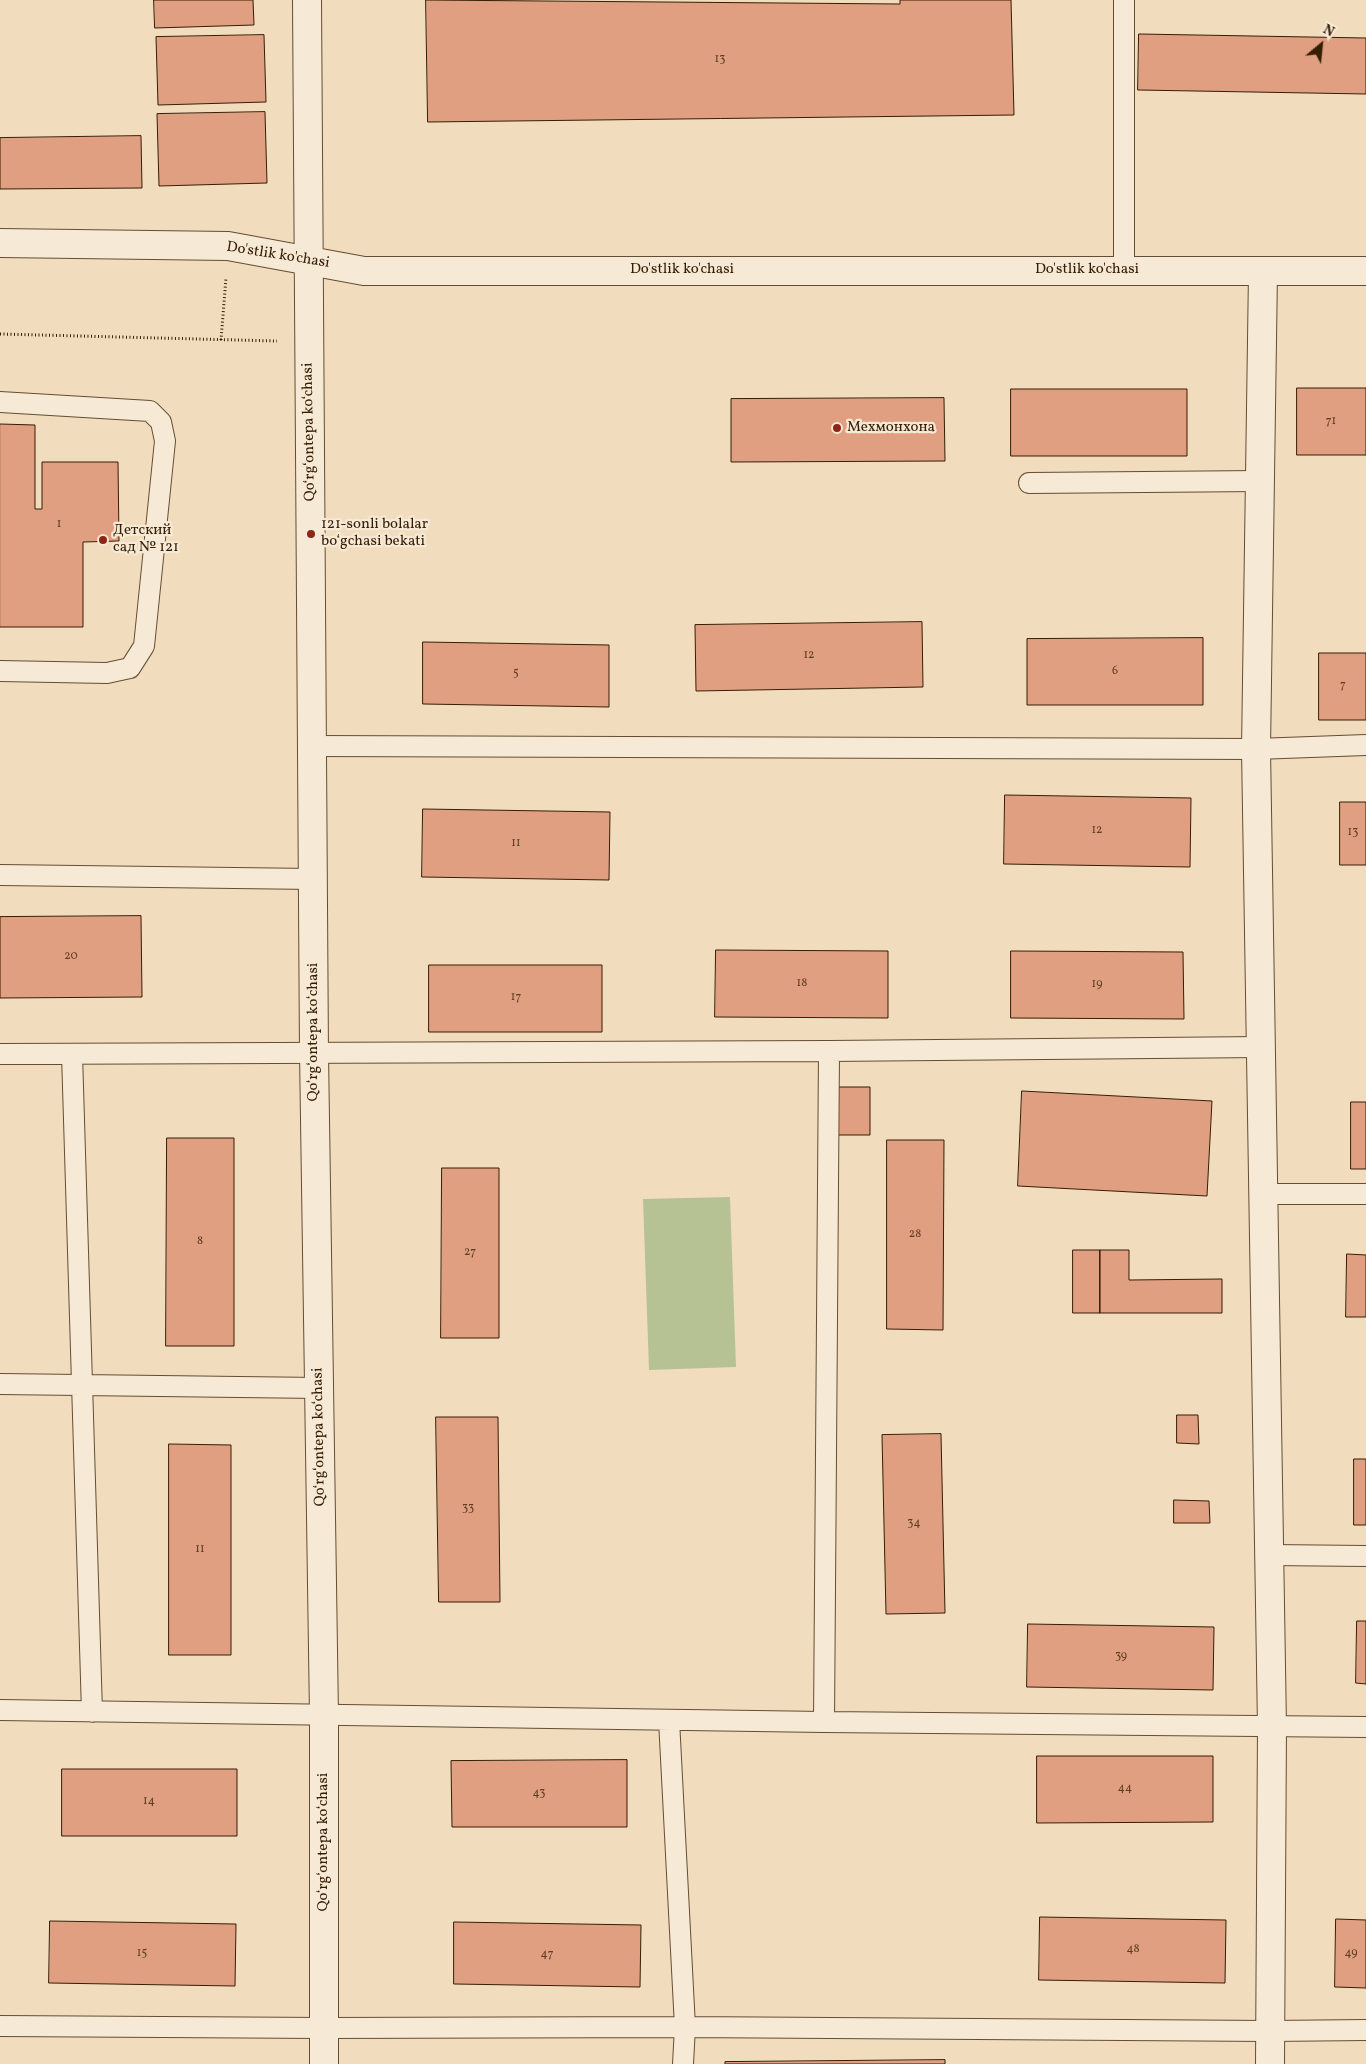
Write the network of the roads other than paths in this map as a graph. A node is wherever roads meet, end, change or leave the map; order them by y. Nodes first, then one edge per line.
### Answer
1 (307, 0) edge
2 (1124, 0) edge
3 (0, 243) edge
4 (310, 261) junction
5 (1124, 270) junction
6 (1366, 271) edge
7 (1263, 272) junction
8 (0, 402) edge
9 (1260, 481) junction
10 (1029, 483) dead end
11 (0, 671) edge
12 (1366, 745) edge
13 (312, 746) junction
14 (1256, 749) junction
15 (0, 875) edge
16 (313, 879) junction
17 (1262, 1047) junction
18 (828, 1051) junction
19 (314, 1053) junction
20 (0, 1054) edge
21 (72, 1054) junction
22 (1264, 1194) junction
23 (1366, 1194) edge
24 (0, 1384) edge
25 (82, 1385) junction
26 (319, 1388) junction
27 (1269, 1555) junction
28 (1366, 1556) edge
29 (0, 1710) edge
30 (92, 1712) junction
31 (324, 1716) junction
32 (669, 1720) junction
33 (824, 1722) junction
34 (1272, 1727) junction
35 (1366, 1727) edge
36 (0, 2026) edge
37 (685, 2027) junction
38 (324, 2028) junction
39 (1366, 2030) edge
40 (1270, 2031) junction
41 (324, 2064) edge
42 (683, 2064) edge
43 (1270, 2064) edge

1 - 4 street, Qoʻrgʻontepa koʻchasi
2 - 5 lane
3 - 4 street, Do'stlik ko'chasi
4 - 5 street, Do'stlik ko'chasi
4 - 13 street, Qoʻrgʻontepa koʻchasi
5 - 7 street, Do'stlik ko'chasi
6 - 7 street, Do'stlik ko'chasi
7 - 9 street
8 - 11 lane
9 - 10 lane
9 - 14 street
12 - 14 lane
13 - 14 lane
13 - 16 street, Qoʻrgʻontepa koʻchasi
14 - 17 street
15 - 16 lane
16 - 19 street, Qoʻrgʻontepa koʻchasi
17 - 18 lane
17 - 22 street
18 - 19 lane
18 - 33 lane
19 - 21 lane
19 - 26 street, Qoʻrgʻontepa koʻchasi
20 - 21 lane
21 - 25 lane
22 - 23 lane
22 - 27 street
24 - 25 lane
25 - 26 lane
25 - 30 lane
26 - 31 street, Qoʻrgʻontepa koʻchasi
27 - 28 lane
27 - 34 street
29 - 30 lane
30 - 31 lane
31 - 32 lane
31 - 38 street, Qoʻrgʻontepa koʻchasi
32 - 33 lane
32 - 37 lane
33 - 34 lane
34 - 35 lane
34 - 40 street
36 - 38 lane
37 - 38 lane
37 - 40 lane
37 - 42 lane
38 - 41 street, Qoʻrgʻontepa koʻchasi
39 - 40 lane
40 - 43 street

